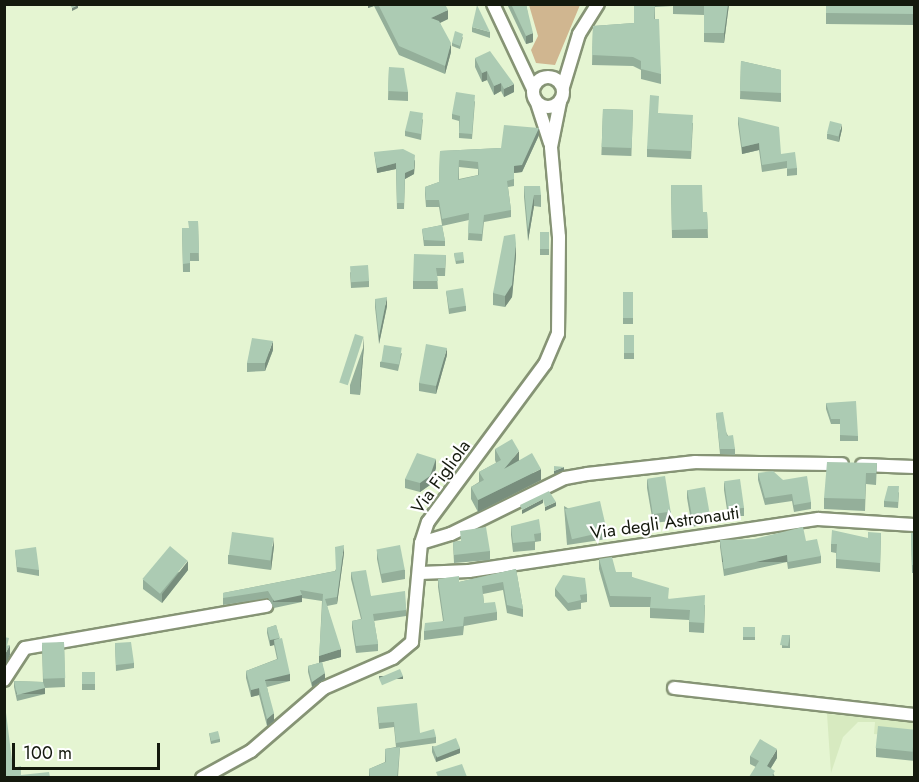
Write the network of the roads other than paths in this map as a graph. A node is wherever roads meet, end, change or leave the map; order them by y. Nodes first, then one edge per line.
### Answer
1 (493, 4) edge
2 (598, 4) edge
3 (567, 65) junction
4 (526, 69) junction
5 (546, 77) junction
6 (563, 87) junction
7 (532, 89) junction
8 (537, 102) junction
9 (560, 102) junction
10 (551, 147) junction
11 (915, 467) edge
12 (915, 525) edge
13 (421, 543) junction
14 (420, 573) junction
15 (266, 606) dead end
16 (4, 680) edge
17 (674, 688) dead end
18 (915, 715) edge
19 (202, 777) edge

1 - 4 street
2 - 3 street
3 - 5 street
3 - 6 street
4 - 5 street
4 - 7 street
5 - 6 street
5 - 7 street
6 - 9 street
7 - 8 street
8 - 9 street
8 - 10 street
9 - 10 street, Via Figliola
10 - 13 street, Via Figliola
11 - 13 street
12 - 14 street, Via degli Astronauti
13 - 14 street, Via Figliola
14 - 19 street, Via Figliola
15 - 16 street
17 - 18 street

